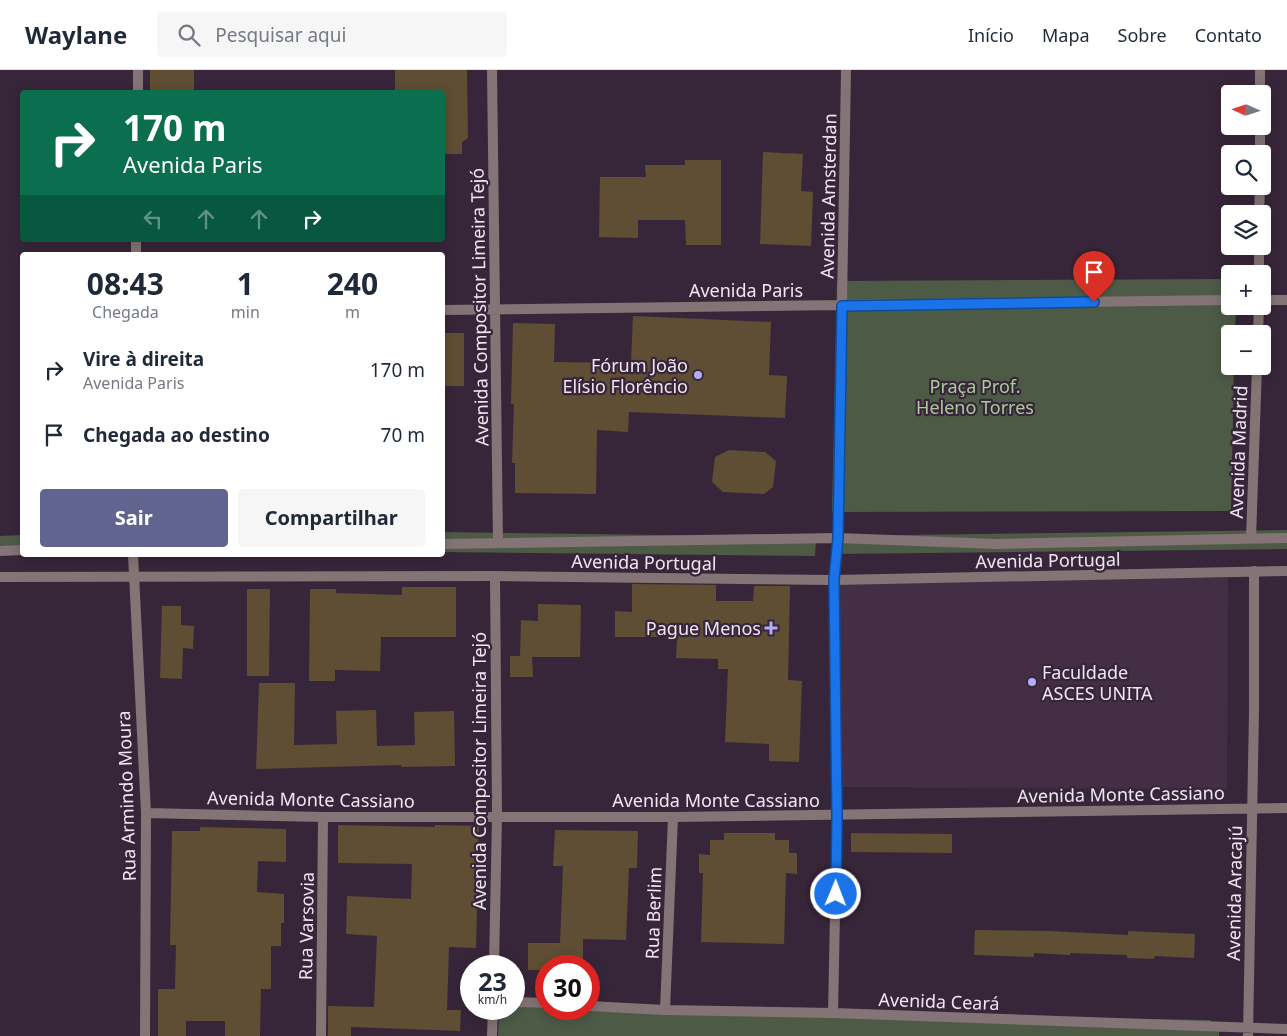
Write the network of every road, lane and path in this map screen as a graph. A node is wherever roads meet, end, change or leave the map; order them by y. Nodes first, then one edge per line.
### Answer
1 (138, 70) edge
2 (492, 70) edge
3 (846, 70) edge
4 (1260, 70) edge
5 (1260, 85) edge
6 (138, 90) edge
7 (1221, 300) edge
8 (1271, 300) edge
9 (1287, 300) edge
10 (842, 306) junction
11 (445, 310) edge
12 (495, 310) junction
13 (1257, 375) edge
14 (838, 538) junction
15 (1251, 538) junction
16 (1287, 538) edge
17 (498, 543) junction
18 (445, 544) edge
19 (20, 550) edge
20 (0, 551) edge
21 (133, 557) edge
22 (1287, 570) edge
23 (1254, 571) junction
24 (134, 576) junction
25 (495, 576) junction
26 (0, 577) edge
27 (834, 580) junction
28 (1252, 808) junction
29 (1287, 808) edge
30 (146, 813) junction
31 (837, 815) junction
32 (497, 816) junction
33 (323, 817) junction
34 (673, 817) junction
35 (494, 955) edge
36 (600, 1007) edge
37 (665, 1010) junction
38 (833, 1013) junction
39 (493, 1020) edge
40 (1287, 1029) edge
41 (1248, 1033) edge
42 (145, 1036) edge
43 (321, 1036) edge
44 (492, 1036) edge

1 - 6 street
2 - 12 street, Avenida Compositor Limeira Tejó
3 - 10 street, Avenida Amsterdan
4 - 5 street
7 - 10 street, Avenida Paris
8 - 9 street
10 - 12 street, Avenida Paris
10 - 14 street, Avenida Amsterdan
11 - 12 street, Avenida Paris
12 - 17 street, Avenida Compositor Limeira Tejó
13 - 15 street, Avenida Madrid
14 - 15 street, Avenida Portugal
14 - 17 street, Avenida Portugal
14 - 27 street, Avenida Amsterdan
15 - 16 street, Avenida Portugal
17 - 18 street, Avenida Portugal
19 - 20 street
21 - 24 street, Rua Armindo Moura
22 - 23 street, Avenida Portugal
23 - 27 street, Avenida Portugal
23 - 28 street, Avenida Aracajú
24 - 25 street, Avenida Portugal
24 - 26 street, Avenida Portugal
24 - 30 street, Rua Armindo Moura
25 - 27 street, Avenida Portugal
25 - 32 street, Avenida Compositor Limeira Tejó
27 - 31 street, Avenida Amsterdan
28 - 29 street, Avenida Monte Cassiano
28 - 31 street, Avenida Monte Cassiano
28 - 41 street, Avenida Aracajú
30 - 33 street, Avenida Monte Cassiano
30 - 42 street, Rua Armindo Moura
31 - 34 street, Avenida Monte Cassiano
31 - 38 street, Avenida Amsterdan
32 - 33 street, Avenida Monte Cassiano
32 - 34 street, Avenida Monte Cassiano
32 - 35 street, Avenida Compositor Limeira Tejó
33 - 43 street, Rua Varsovia
34 - 37 street, Rua Berlim
36 - 37 street, Avenida Ceará
37 - 38 street, Avenida Ceará
38 - 41 street, Avenida Ceará
39 - 44 street
40 - 41 street, Avenida Ceará

